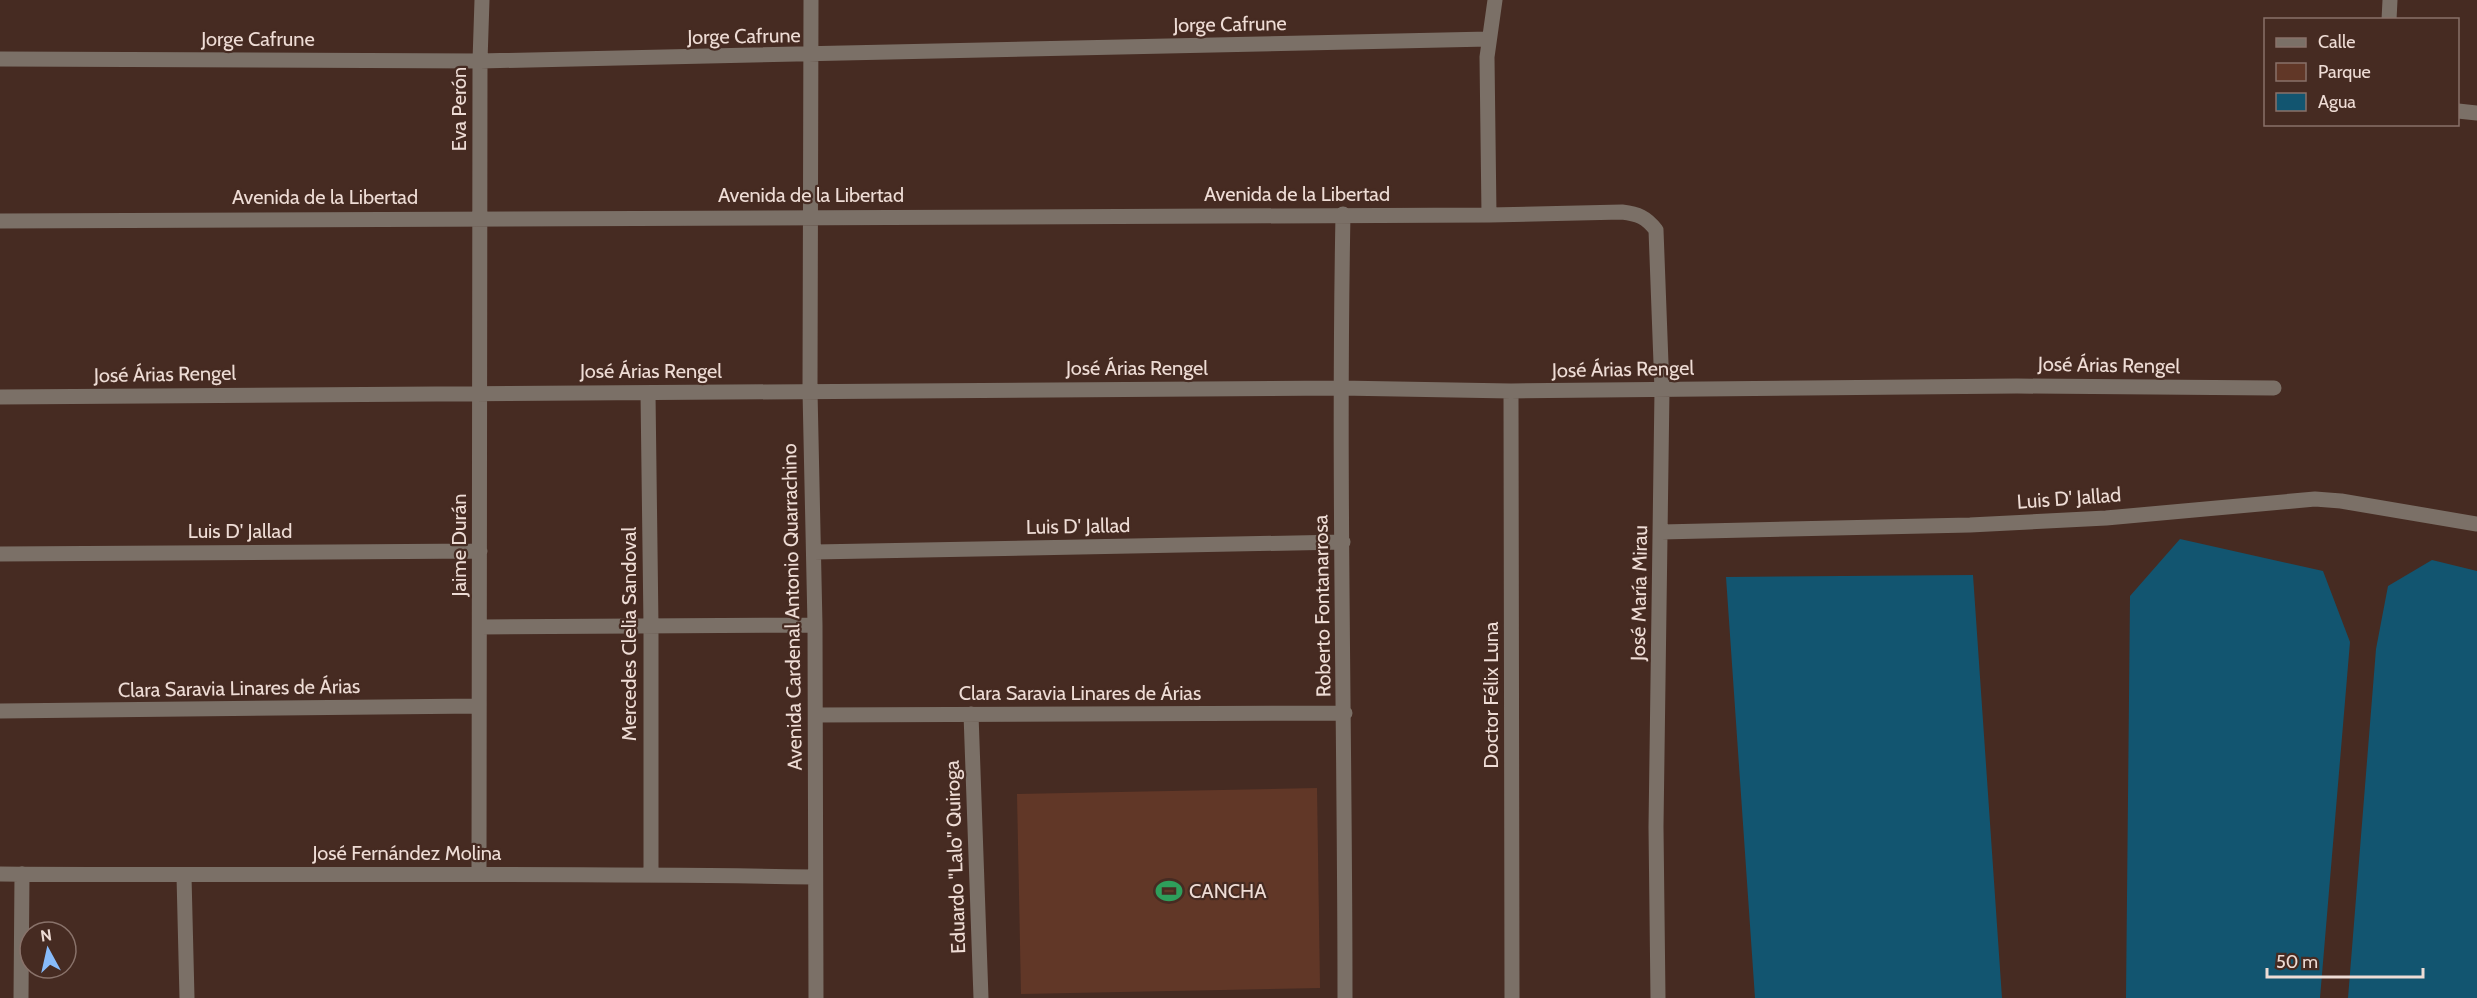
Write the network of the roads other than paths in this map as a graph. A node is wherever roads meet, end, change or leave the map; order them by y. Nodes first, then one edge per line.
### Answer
1 (482, 0) edge
2 (811, 0) edge
3 (1496, 0) edge
4 (2390, 0) edge
5 (2389, 18) edge
6 (1489, 39) junction
7 (810, 56) junction
8 (0, 59) edge
9 (480, 61) junction
10 (2459, 111) edge
11 (2477, 113) edge
12 (1622, 212) joint
13 (1343, 214) junction
14 (1489, 215) junction
15 (810, 216) junction
16 (480, 217) junction
17 (0, 221) edge
18 (1340, 388) junction
19 (2274, 388) dead end
20 (1662, 390) junction
21 (810, 391) junction
22 (1511, 391) junction
23 (479, 392) junction
24 (648, 393) junction
25 (0, 397) edge
26 (2477, 524) edge
27 (1661, 532) junction
28 (1343, 542) junction
29 (480, 551) junction
30 (814, 552) junction
31 (0, 554) edge
32 (816, 625) junction
33 (651, 626) junction
34 (480, 627) junction
35 (479, 706) junction
36 (0, 711) edge
37 (1345, 713) junction
38 (971, 714) junction
39 (816, 715) junction
40 (479, 873) junction
41 (0, 874) edge
42 (22, 874) junction
43 (651, 874) junction
44 (184, 876) junction
45 (814, 877) junction
46 (21, 998) edge
47 (187, 998) edge
48 (816, 998) edge
49 (981, 998) edge
50 (1345, 998) edge
51 (1512, 998) edge
52 (1658, 998) edge

1 - 9 street, Eva Perón
2 - 7 street, Avenida Cardenal Antonio Quarrachino
3 - 6 street
4 - 5 street
6 - 7 street, Jorge Cafrune
6 - 14 street
7 - 9 street, Jorge Cafrune
7 - 15 street, Avenida Cardenal Antonio Quarrachino
8 - 9 street, Jorge Cafrune
9 - 16 street, Eva Perón
10 - 11 street
12 - 14 street, Avenida de la Libertad
12 - 20 street, José María Mirau
13 - 14 street, Avenida de la Libertad
13 - 15 street, Avenida de la Libertad
13 - 18 street, Roberto Fontanarrosa
15 - 16 street, Avenida de la Libertad
15 - 21 street, Avenida Cardenal Antonio Quarrachino
16 - 17 street, Avenida de la Libertad
16 - 23 street, Jaime Durán
18 - 21 street, José Árias Rengel
18 - 22 street, José Árias Rengel
18 - 28 street, Roberto Fontanarrosa
19 - 20 street, José Árias Rengel
20 - 22 street, José Árias Rengel
20 - 27 street, José María Mirau
21 - 24 street, José Árias Rengel
21 - 30 street, Avenida Cardenal Antonio Quarrachino
22 - 51 street, Doctor Félix Luna
23 - 24 street, José Árias Rengel
23 - 25 street, José Árias Rengel
23 - 29 street, Jaime Durán
24 - 33 street, Mercedes Clelia Sandoval
26 - 27 street, Luis D' Jallad
27 - 52 street, José María Mirau
28 - 30 street, Luis D' Jallad
28 - 37 street, Roberto Fontanarrosa
29 - 31 street, Luis D' Jallad
29 - 34 street, Jaime Durán
30 - 32 street, Avenida Cardenal Antonio Quarrachino
32 - 33 street
32 - 39 street, Avenida Cardenal Antonio Quarrachino
33 - 34 street
33 - 43 street, Mercedes Clelia Sandoval
34 - 35 street, Jaime Durán
35 - 36 street, Clara Saravia Linares de Árias
35 - 40 street, Jaime Durán
37 - 38 street, Clara Saravia Linares de Árias
37 - 50 street, Roberto Fontanarrosa
38 - 39 street, Clara Saravia Linares de Árias
38 - 49 street, Eduardo "Lalo" Quiroga
39 - 45 street, Avenida Cardenal Antonio Quarrachino
40 - 43 street, José Fernández Molina
40 - 44 street, José Fernández Molina
41 - 42 street, José Fernández Molina
42 - 44 street, José Fernández Molina
42 - 46 street
43 - 45 street, José Fernández Molina
44 - 47 street
45 - 48 street, Avenida Cardenal Antonio Quarrachino

